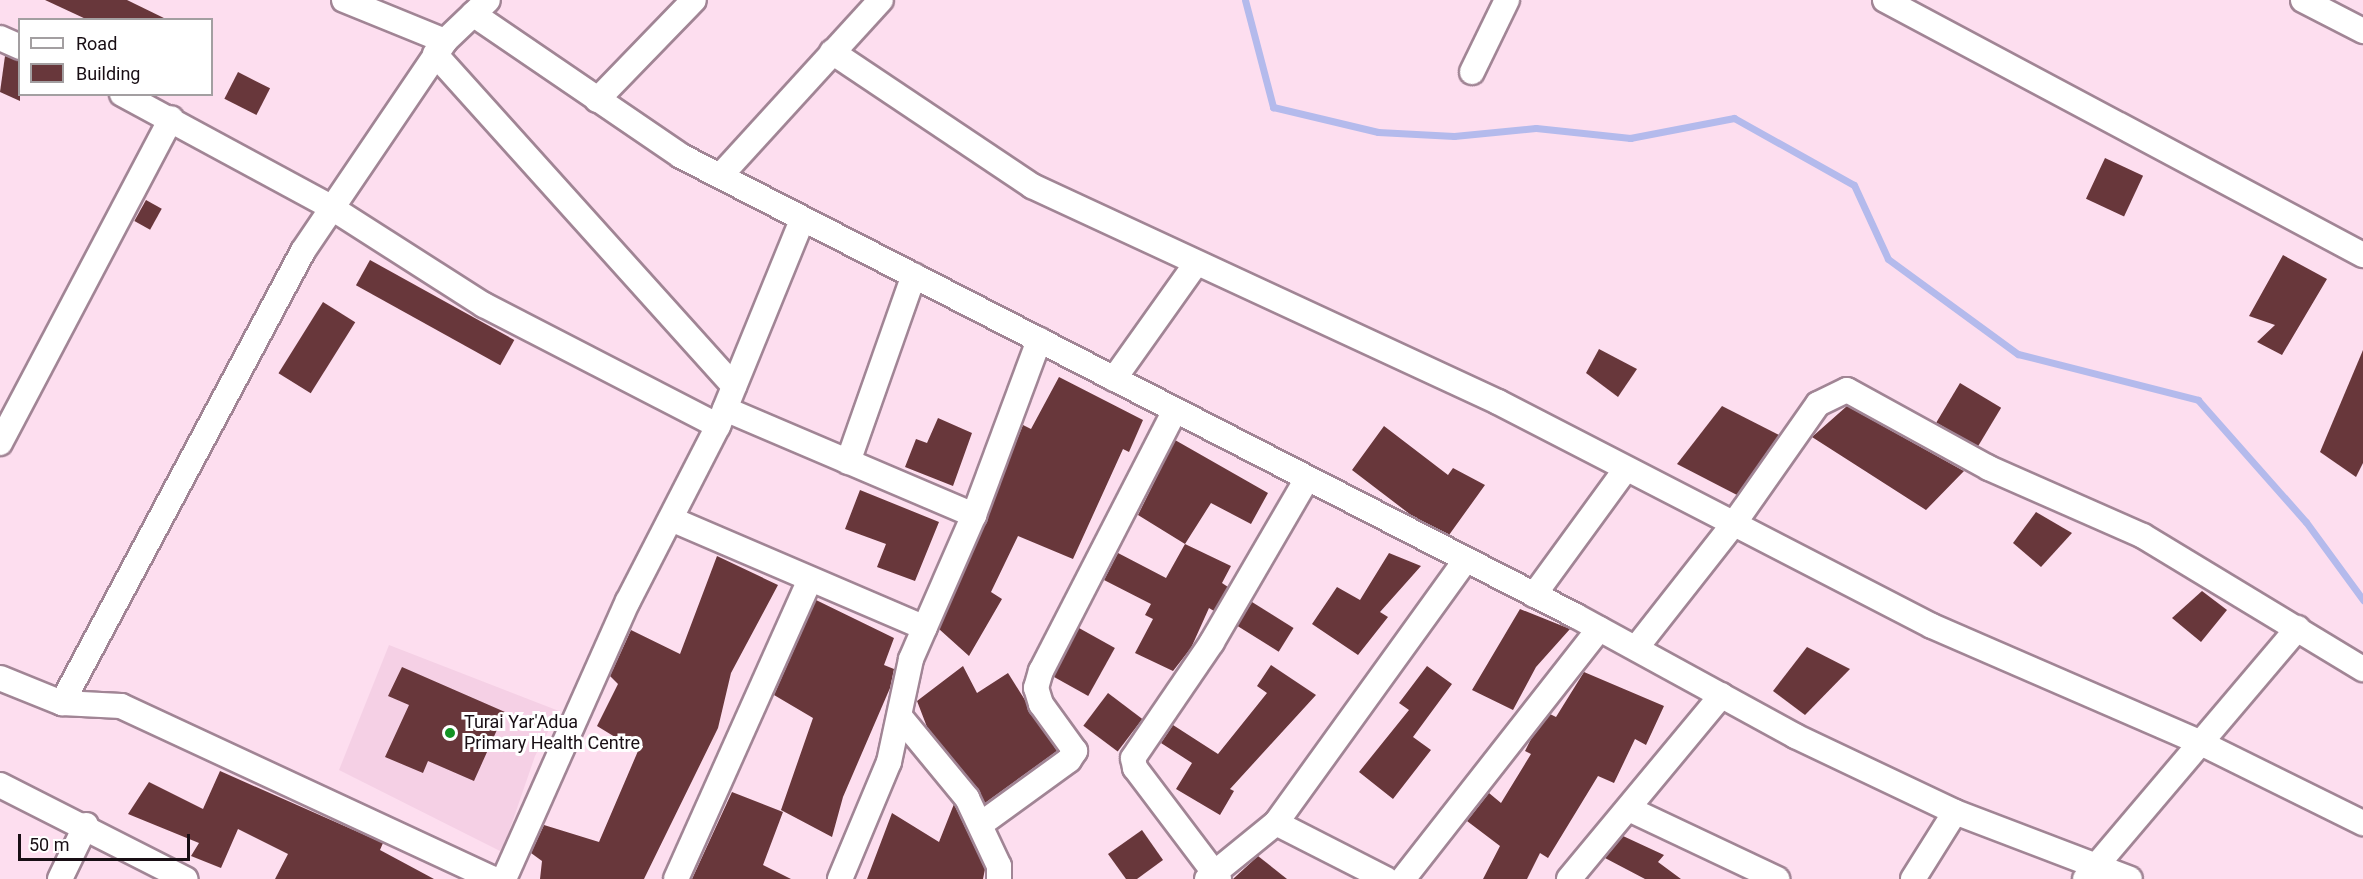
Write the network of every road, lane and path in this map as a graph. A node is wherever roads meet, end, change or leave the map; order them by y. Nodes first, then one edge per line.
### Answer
1 (344, 0) edge
2 (694, 0) edge
3 (881, 0) edge
4 (1507, 0) edge
5 (1885, 0) edge
6 (2303, 0) edge
7 (480, 7) edge
8 (2363, 31) edge
9 (0, 38) edge
10 (18, 46) edge
11 (440, 47) junction
12 (832, 52) junction
13 (1472, 72) dead end
14 (126, 96) edge
15 (597, 100) junction
16 (171, 118) junction
17 (721, 175) junction
18 (329, 206) junction
19 (802, 220) junction
20 (2363, 255) edge
21 (1195, 265) junction
22 (914, 275) junction
23 (1039, 340) junction
24 (1114, 380) junction
25 (734, 386) junction
26 (1173, 411) junction
27 (721, 418) junction
28 (0, 443) edge
29 (848, 462) junction
30 (1625, 470) junction
31 (1307, 479) junction
32 (974, 515) junction
33 (671, 519) junction
34 (1735, 522) junction
35 (1465, 561) junction
36 (810, 580) junction
37 (1534, 595) junction
38 (925, 628) junction
39 (1599, 628) junction
40 (2298, 628) junction
41 (1635, 648) junction
42 (2363, 669) edge
43 (0, 678) edge
44 (1722, 695) junction
45 (62, 703) junction
46 (901, 718) junction
47 (2201, 742) junction
48 (0, 784) edge
49 (1629, 809) junction
50 (1955, 812) junction
51 (1276, 823) junction
52 (981, 824) junction
53 (2363, 824) edge
54 (86, 825) junction
55 (2091, 872) edge
56 (1213, 877) edge
57 (60, 879) edge
58 (185, 879) edge
59 (494, 879) edge
60 (504, 879) edge
61 (676, 879) edge
62 (840, 879) edge
63 (999, 879) edge
64 (1386, 879) edge
65 (1403, 879) edge
66 (1569, 879) edge
67 (1777, 879) edge
68 (1913, 879) edge
69 (2130, 879) edge

1 - 11 street
2 - 15 street
3 - 12 street
4 - 13 street
5 - 20 street
6 - 8 street
7 - 11 street
7 - 15 street
9 - 10 street
11 - 18 street
11 - 25 street
12 - 17 street
12 - 21 street
14 - 16 street
15 - 17 street
16 - 18 street
16 - 28 street
17 - 19 street
18 - 27 street
18 - 45 street
19 - 22 street
19 - 25 street
21 - 24 street
21 - 30 street
22 - 23 street
22 - 29 street
23 - 24 street
23 - 32 street
24 - 26 street
25 - 27 street
26 - 31 street
26 - 52 street
27 - 29 street
27 - 33 street
29 - 32 street
30 - 34 street
30 - 37 street
31 - 35 street
31 - 56 street
32 - 38 street
33 - 36 street
33 - 60 street
34 - 40 street
34 - 41 street
34 - 47 street
35 - 37 street
35 - 51 street
36 - 38 street
36 - 61 street
37 - 39 street
38 - 46 street
39 - 41 street
39 - 65 street
40 - 42 street
40 - 47 street
41 - 44 street
43 - 45 street
44 - 49 street
44 - 50 street
45 - 59 street
46 - 52 street
46 - 62 street
47 - 53 street
47 - 55 street
48 - 54 street
49 - 66 street
49 - 67 street
50 - 55 street
50 - 68 street
51 - 56 street
51 - 64 street
52 - 63 street
54 - 57 street
54 - 58 street
55 - 69 street

